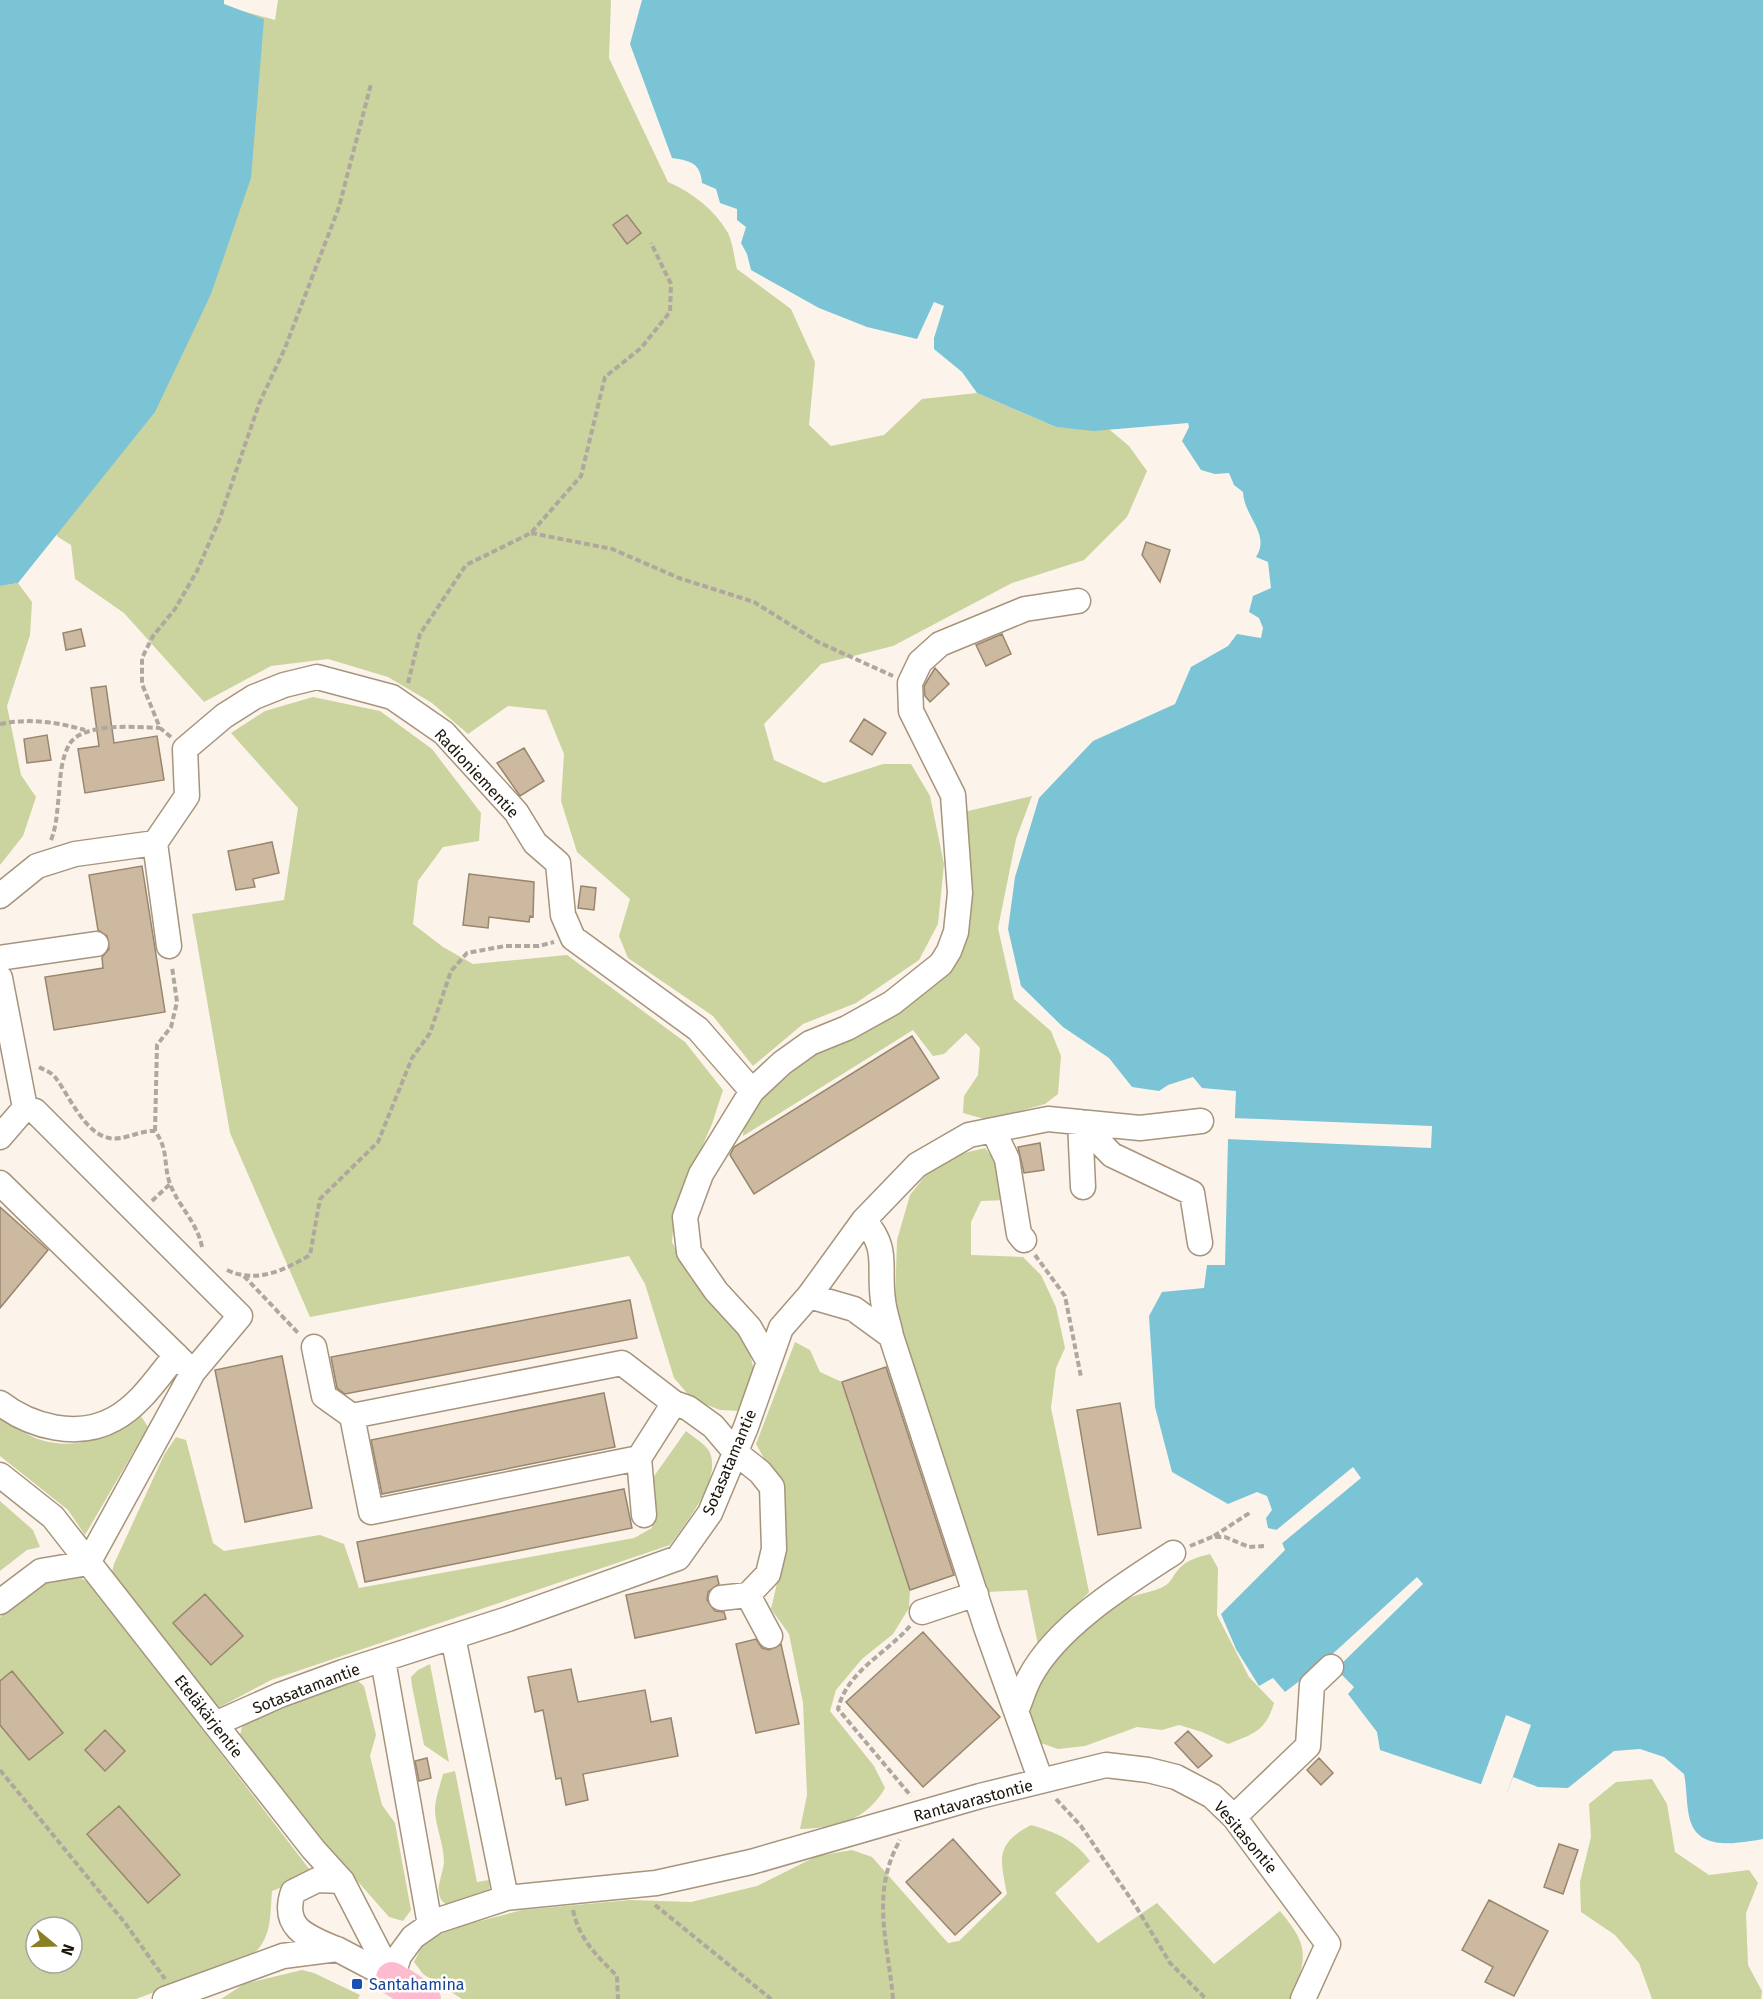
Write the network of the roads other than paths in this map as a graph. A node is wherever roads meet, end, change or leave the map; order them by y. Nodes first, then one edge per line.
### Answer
1 (1078, 601) dead end
2 (154, 843) junction
3 (0, 896) edge
4 (96, 944) dead end
5 (169, 946) road end
6 (0, 958) edge
7 (0, 978) edge
8 (752, 1091) junction
9 (25, 1108) junction
10 (1080, 1122) junction
11 (1202, 1122) dead end
12 (993, 1130) junction
13 (0, 1137) edge
14 (1, 1187) edge
15 (1083, 1187) dead end
16 (864, 1220) junction
17 (1024, 1240) road end
18 (1200, 1243) dead end
19 (809, 1296) junction
20 (891, 1336) junction
21 (314, 1347) road end
22 (769, 1362) junction
23 (184, 1364) junction
24 (0, 1403) edge
25 (674, 1403) junction
26 (352, 1416) junction
27 (735, 1453) junction
28 (639, 1458) junction
29 (0, 1475) edge
30 (644, 1515) dead end
31 (1173, 1553) road end
32 (87, 1563) junction
33 (976, 1594) junction
34 (748, 1595) junction
35 (722, 1598) dead end
36 (0, 1602) edge
37 (922, 1612) road end
38 (770, 1636) dead end
39 (453, 1637) junction
40 (382, 1660) junction
41 (1331, 1667) dead end
42 (1016, 1712) junction
43 (215, 1724) junction
44 (1041, 1781) junction
45 (1234, 1817) junction
46 (342, 1881) junction
47 (506, 1898) junction
48 (430, 1925) junction
49 (337, 1949) junction
50 (392, 1978) junction
51 (207, 1991) edge
52 (171, 1997) edge
53 (424, 1999) edge
54 (1303, 1999) edge

1 - 8 street
2 - 3 street
2 - 5 street
2 - 8 street, Radioniementie
4 - 6 street
7 - 9 street
8 - 22 street
9 - 13 street
9 - 23 street
10 - 11 street, Sotasatamantie
10 - 12 street, Sotasatamantie
10 - 15 street
10 - 18 street
12 - 16 street, Sotasatamantie
12 - 17 street
14 - 23 street
16 - 19 street, Sotasatamantie
16 - 20 street, Rantavarastontie
19 - 20 street
19 - 22 street, Sotasatamantie
20 - 33 street, Rantavarastontie
21 - 26 street
22 - 27 street, Sotasatamantie
23 - 24 street
23 - 32 street
25 - 26 street
25 - 27 street
25 - 28 street
26 - 28 street
27 - 34 street
27 - 39 street, Sotasatamantie
28 - 30 street
29 - 32 street, Eteläkärjentie
31 - 42 street
32 - 36 street
32 - 43 street, Eteläkärjentie
33 - 37 street
33 - 42 street, Rantavarastontie
34 - 35 street
34 - 38 street
39 - 40 street, Sotasatamantie
39 - 47 street
40 - 43 street, Sotasatamantie
40 - 48 street
41 - 45 street
42 - 44 street, Rantavarastontie
43 - 46 street, Eteläkärjentie
44 - 45 street, Vesitasontie
44 - 47 street, Rantavarastontie
45 - 54 street, Vesitasontie
46 - 49 street
46 - 50 street, Eteläkärjentie
47 - 48 street, Rantavarastontie
48 - 50 street, Rantavarastontie
49 - 50 street
49 - 51 street
50 - 53 main road
51 - 52 street

